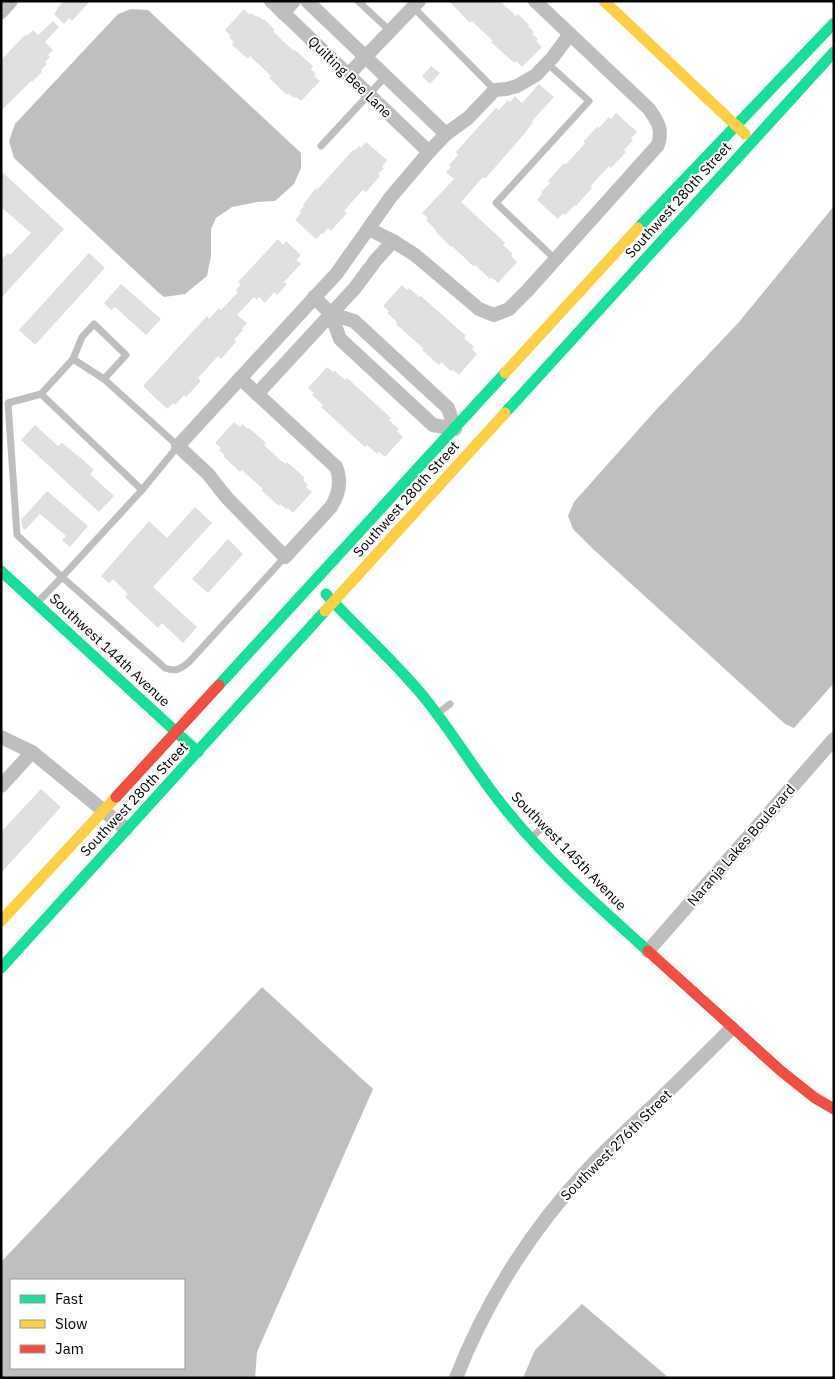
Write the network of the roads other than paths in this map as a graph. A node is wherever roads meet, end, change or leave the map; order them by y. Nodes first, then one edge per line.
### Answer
1 (271, 1) edge
2 (294, 1) edge
3 (307, 1) edge
4 (358, 1) edge
5 (535, 1) edge
6 (604, 1) edge
7 (416, 4) edge
8 (283, 13) junction
9 (834, 23) edge
10 (390, 31) junction
11 (570, 34) junction
12 (834, 52) edge
13 (365, 56) junction
14 (547, 63) junction
15 (348, 75) junction
16 (386, 76) junction
17 (495, 90) junction
18 (369, 95) junction
19 (736, 126) junction
20 (446, 134) junction
21 (752, 140) junction
22 (321, 146) dead end
23 (429, 152) junction
24 (657, 226) junction
25 (369, 229) junction
26 (393, 241) junction
27 (556, 259) junction
28 (314, 297) junction
29 (331, 314) junction
30 (73, 359) junction
31 (240, 378) junction
32 (104, 379) junction
33 (41, 394) junction
34 (257, 394) junction
35 (5, 402) edge
36 (463, 438) junction
37 (178, 446) junction
38 (142, 490) junction
39 (285, 557) junction
40 (1, 571) edge
41 (62, 576) junction
42 (314, 582) junction
43 (333, 602) junction
44 (37, 603) junction
45 (450, 704) dead end
46 (437, 714) junction
47 (177, 732) junction
48 (1, 737) edge
49 (834, 739) edge
50 (32, 752) junction
51 (198, 752) junction
52 (1, 786) edge
53 (104, 810) junction
54 (543, 827) dead end
55 (126, 829) junction
56 (531, 838) junction
57 (1, 921) edge
58 (648, 951) junction
59 (1, 968) edge
60 (732, 1028) junction
61 (834, 1109) edge
62 (456, 1378) edge

1 - 8 street, Quilting Bee Lane
2 - 8 street
3 - 13 street, Quilting Bee Lane
4 - 10 lane
5 - 11 street
6 - 19 street
7 - 10 street
7 - 17 lane
8 - 15 street, Quilting Bee Lane
9 - 19 street, Southwest 280th Street
10 - 13 street
11 - 14 street
11 - 27 street
12 - 21 street, Southwest 280th Street
13 - 15 street
13 - 16 street, Quilting Bee Lane
14 - 17 street
14 - 27 lane
15 - 18 street, Quilting Bee Lane
16 - 18 lane
16 - 20 street, Quilting Bee Lane
17 - 20 street
18 - 22 lane
18 - 23 street, Quilting Bee Lane
19 - 21 street
19 - 24 street, Southwest 280th Street
20 - 23 street
21 - 24 street, Southwest 280th Street
23 - 25 street
24 - 36 street, Southwest 280th Street
24 - 36 street, Southwest 280th Street
25 - 26 street
25 - 28 street
26 - 27 street
26 - 29 street
28 - 29 street
28 - 31 street
29 - 34 street
29 - 36 street
29 - 36 street
30 - 32 lane
30 - 32 lane
30 - 33 lane
31 - 34 street
31 - 37 street
32 - 37 lane
33 - 35 lane
33 - 38 lane
34 - 39 street
35 - 41 lane
36 - 42 street, Southwest 280th Street
36 - 43 street, Southwest 280th Street
37 - 38 lane
37 - 39 street
38 - 41 lane
39 - 41 lane
40 - 44 street, Southwest 144th Avenue
41 - 44 lane
42 - 43 street, Southwest 145th Avenue
42 - 47 street, Southwest 280th Street
43 - 46 street, Southwest 145th Avenue
43 - 51 street, Southwest 280th Street
44 - 47 street, Southwest 144th Avenue
45 - 46 lane
46 - 56 street, Southwest 145th Avenue
47 - 51 street, Southwest 144th Avenue
47 - 53 street, Southwest 280th Street
48 - 50 street
49 - 58 street, Naranja Lakes Boulevard
50 - 52 street
50 - 53 street
51 - 55 street, Southwest 280th Street
53 - 55 street
53 - 57 street, Southwest 280th Street
54 - 56 lane
55 - 59 street, Southwest 280th Street
56 - 58 street, Southwest 145th Avenue
58 - 60 street, Southwest 145th Avenue
60 - 61 street, Southwest 145th Avenue
60 - 62 street, Southwest 276th Street

